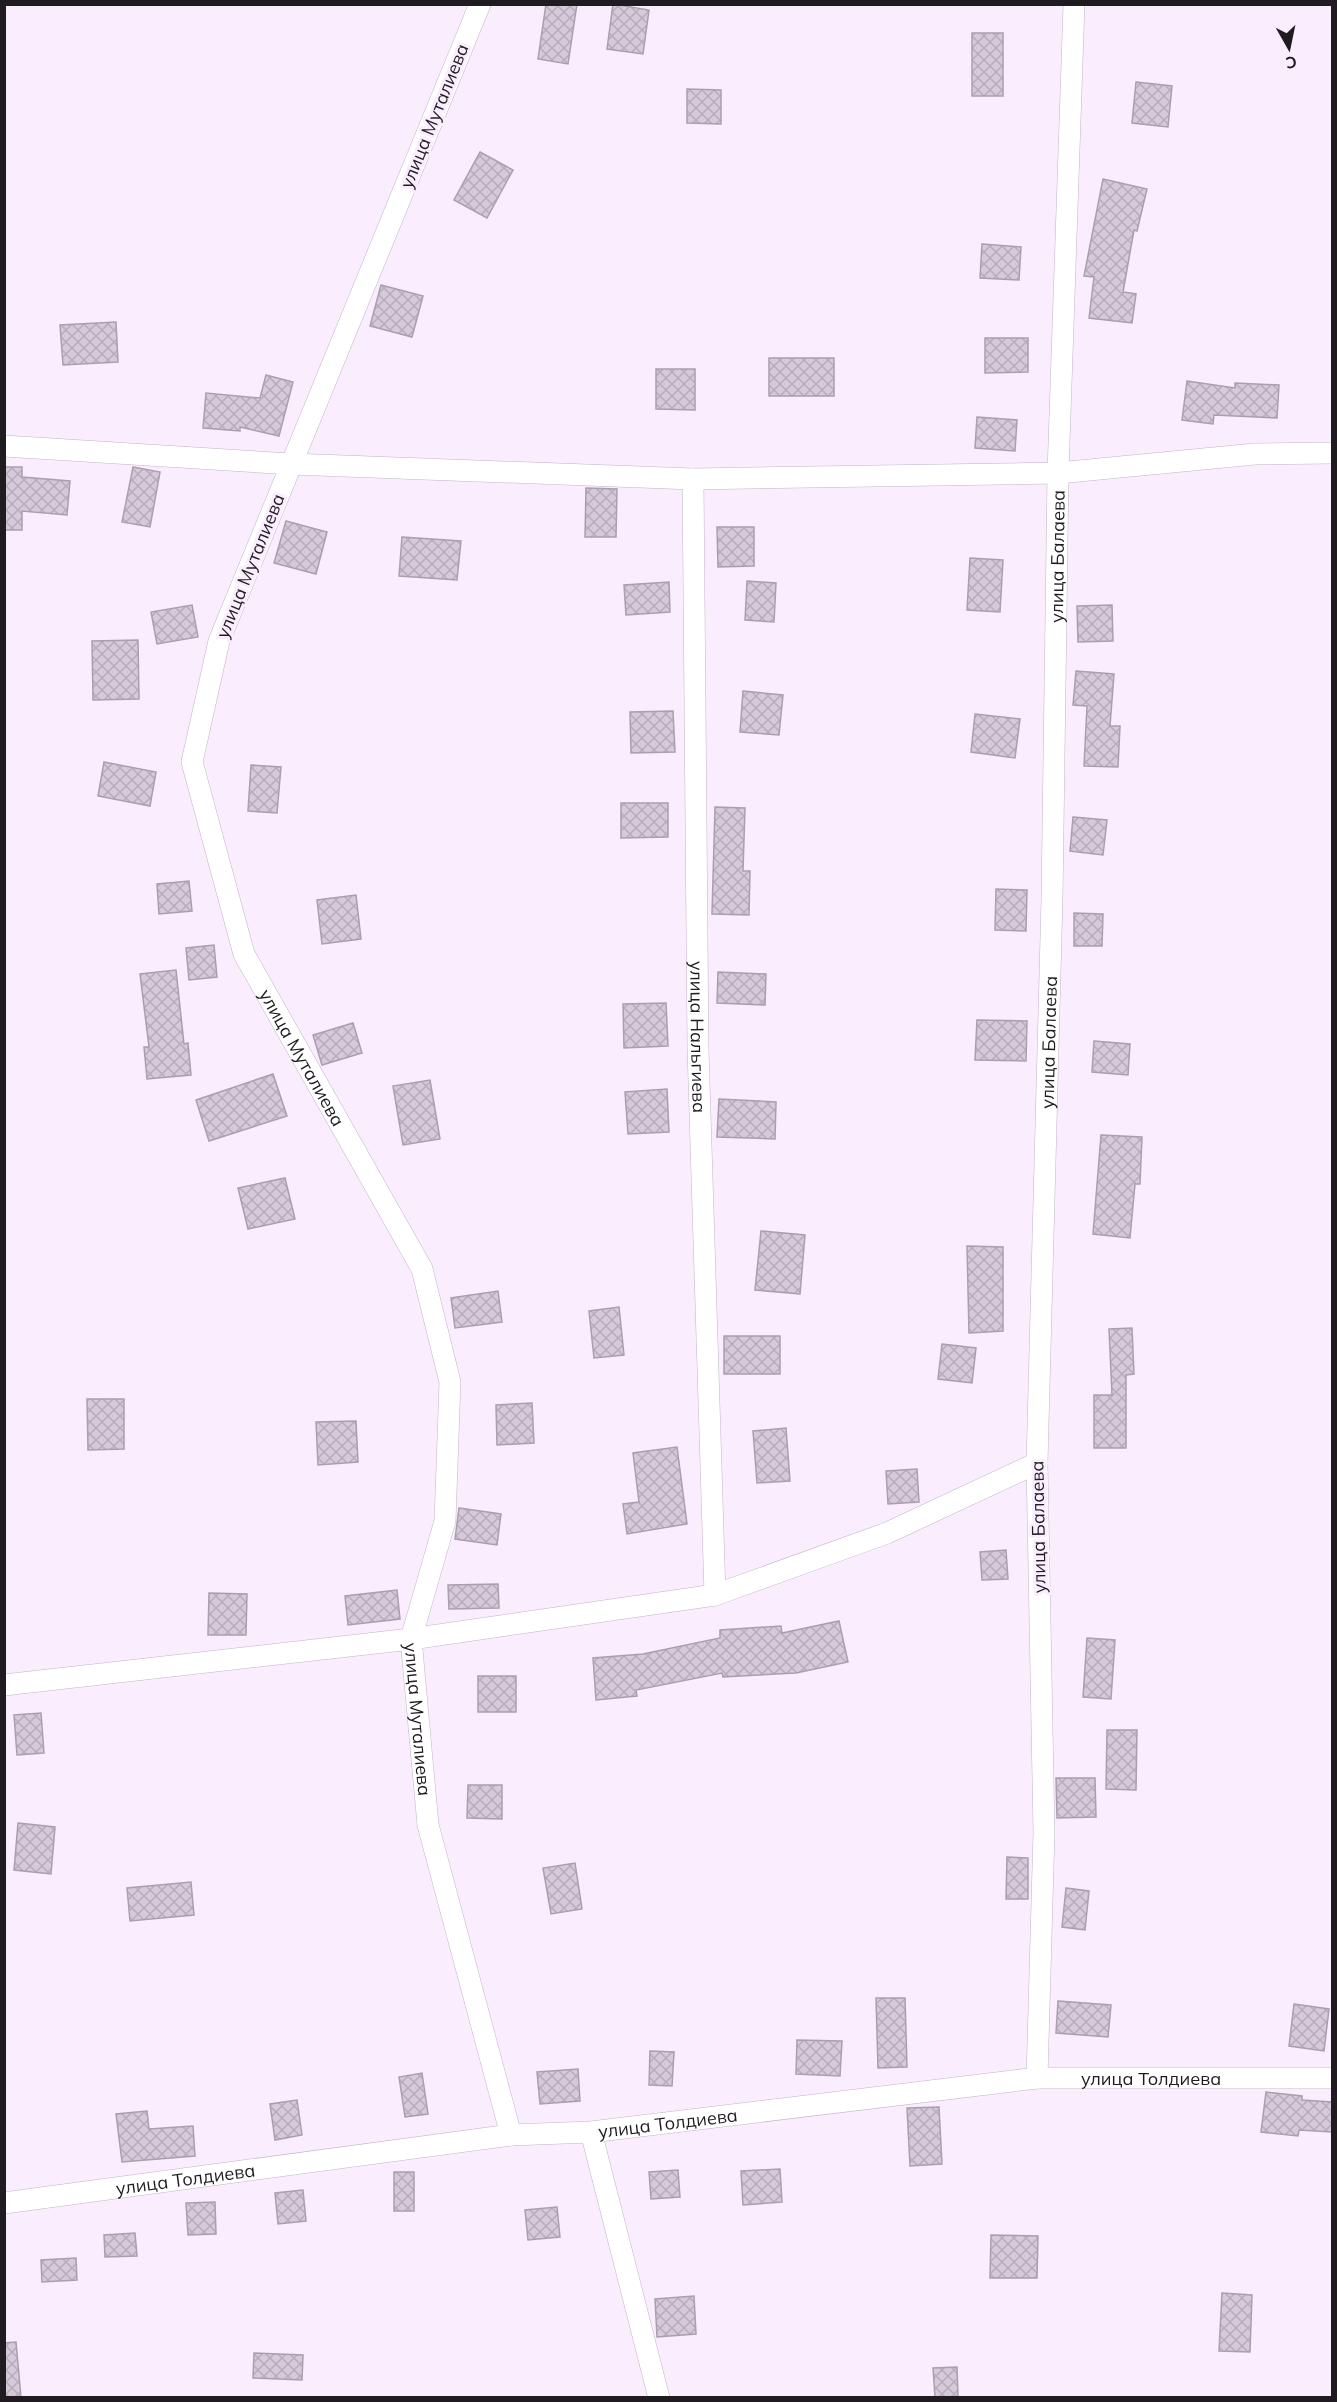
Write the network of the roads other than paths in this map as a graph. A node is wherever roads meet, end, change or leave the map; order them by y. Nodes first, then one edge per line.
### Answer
1 (480, 4) edge
2 (1074, 4) edge
3 (4, 446) edge
4 (1332, 453) edge
5 (291, 464) junction
6 (1058, 473) junction
7 (693, 479) junction
8 (1037, 1463) junction
9 (715, 1595) junction
10 (411, 1639) junction
11 (4, 1685) edge
12 (1037, 2078) junction
13 (1332, 2078) edge
14 (591, 2132) junction
15 (511, 2135) junction
16 (4, 2203) edge
17 (659, 2397) edge

1 - 5 street, улица Муталиева
2 - 6 street, улица Балаева
3 - 5 street
4 - 6 street
5 - 7 street
5 - 10 street, улица Муталиева
6 - 7 street
6 - 8 street, улица Балаева
7 - 9 street, улица Нальгиева
8 - 9 street
8 - 12 street, улица Балаева
9 - 10 street
10 - 11 street
10 - 15 street, улица Муталиева
12 - 13 street, улица Толдиева
12 - 14 street, улица Толдиева
14 - 15 street, улица Толдиева
14 - 17 street
15 - 16 street, улица Толдиева

